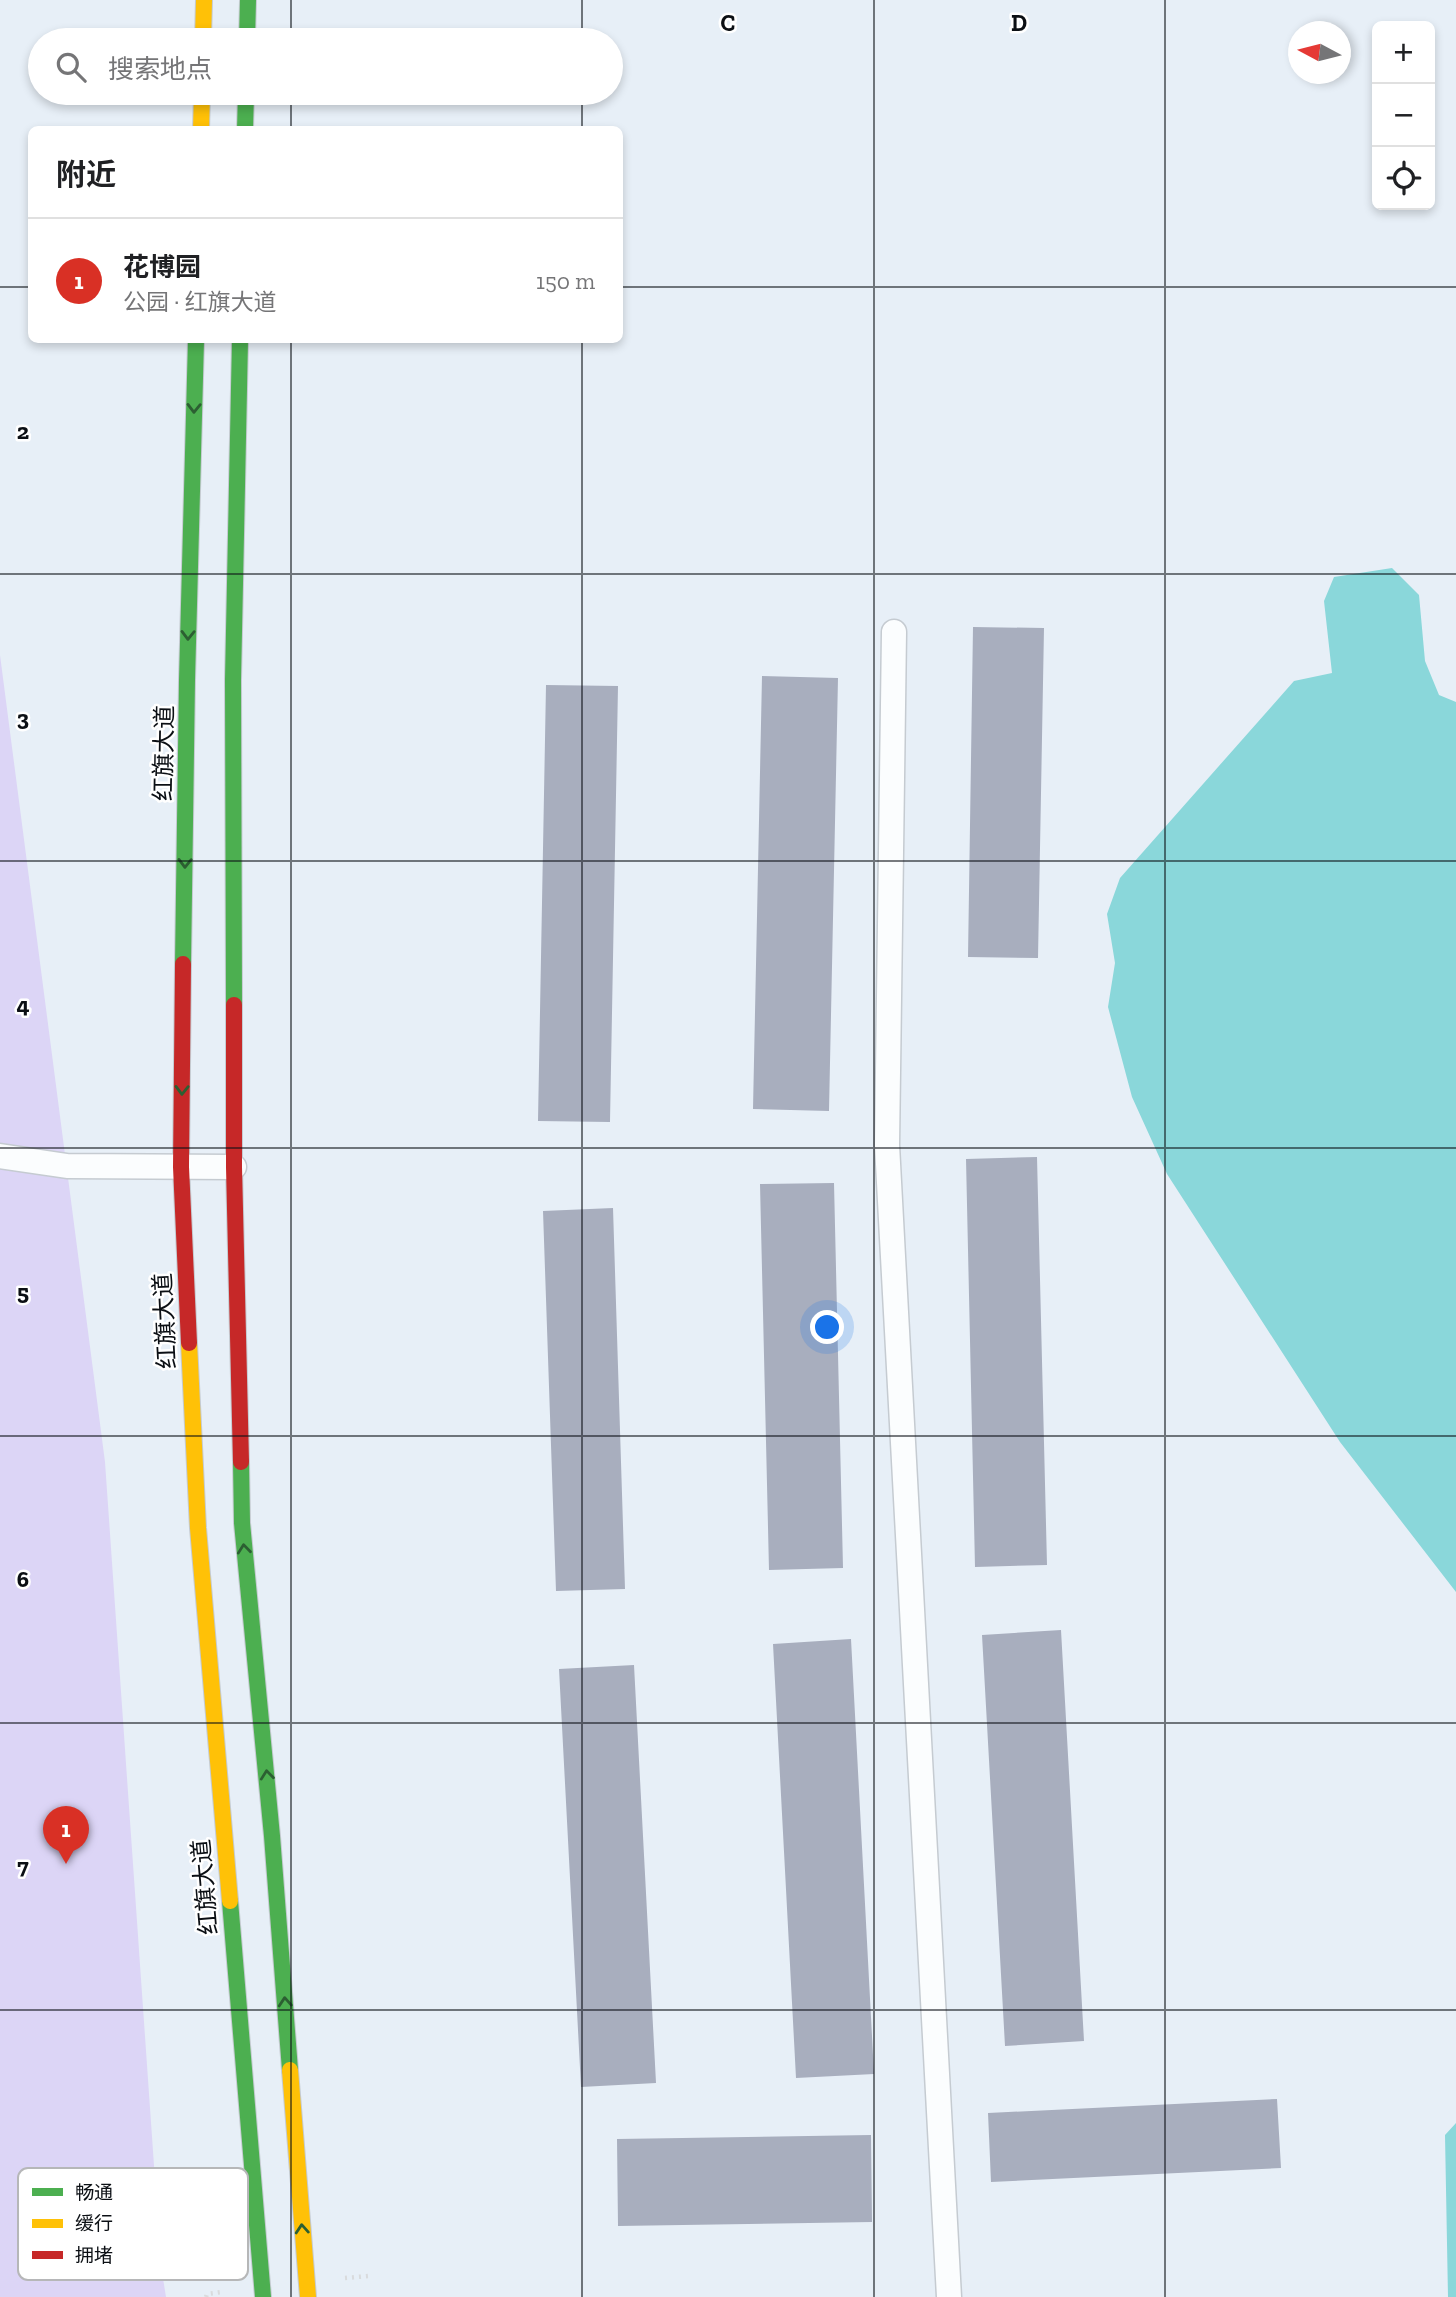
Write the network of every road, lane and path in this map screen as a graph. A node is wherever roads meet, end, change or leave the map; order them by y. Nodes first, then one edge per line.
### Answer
1 (204, 0) edge
2 (248, 0) edge
3 (203, 28) edge
4 (247, 28) edge
5 (202, 105) edge
6 (246, 105) edge
7 (201, 126) edge
8 (245, 126) edge
9 (196, 343) edge
10 (240, 343) edge
11 (894, 632) dead end
12 (0, 1156) edge
13 (181, 1167) junction
14 (234, 1167) junction
15 (263, 2297) edge
16 (308, 2297) edge
17 (948, 2297) edge

1 - 3 main road
2 - 4 main road
5 - 7 main road
6 - 8 main road
9 -> 13 main road, 红旗大道
10 - 14 main road
11 - 17 lane
12 - 13 lane
13 - 14 lane
13 - 15 main road, 红旗大道
16 -> 14 main road

